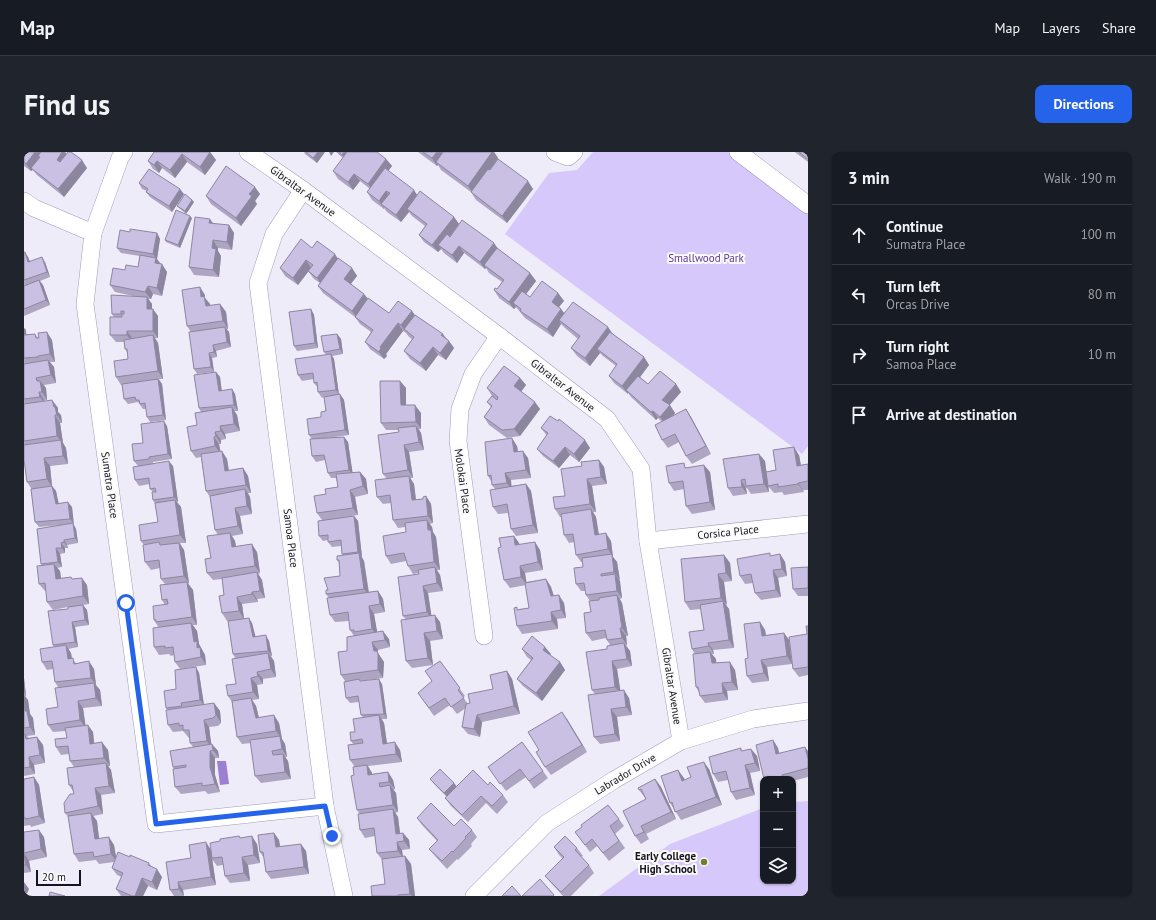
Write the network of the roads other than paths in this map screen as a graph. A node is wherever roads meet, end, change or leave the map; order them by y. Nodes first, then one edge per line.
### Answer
1 (124, 152) edge
2 (248, 152) edge
3 (738, 152) edge
4 (303, 190) junction
5 (24, 201) edge
6 (808, 205) edge
7 (93, 233) junction
8 (499, 336) junction
9 (808, 524) edge
10 (648, 541) junction
11 (484, 636) dead end
12 (808, 711) edge
13 (681, 740) junction
14 (325, 806) junction
15 (344, 896) edge
16 (474, 896) edge

1 - 7 street, Sumatra Place
2 - 4 street, Gibraltar Avenue
3 - 6 street
4 - 8 street, Gibraltar Avenue
4 - 14 street, Samoa Place
5 - 7 street
7 - 14 street, Sumatra Place
8 - 10 street, Gibraltar Avenue
8 - 11 street, Molokai Place
9 - 10 street, Corsica Place
10 - 13 street, Gibraltar Avenue
12 - 13 street, Labrador Drive
13 - 16 street, Labrador Drive
14 - 15 street, Samoa Place

